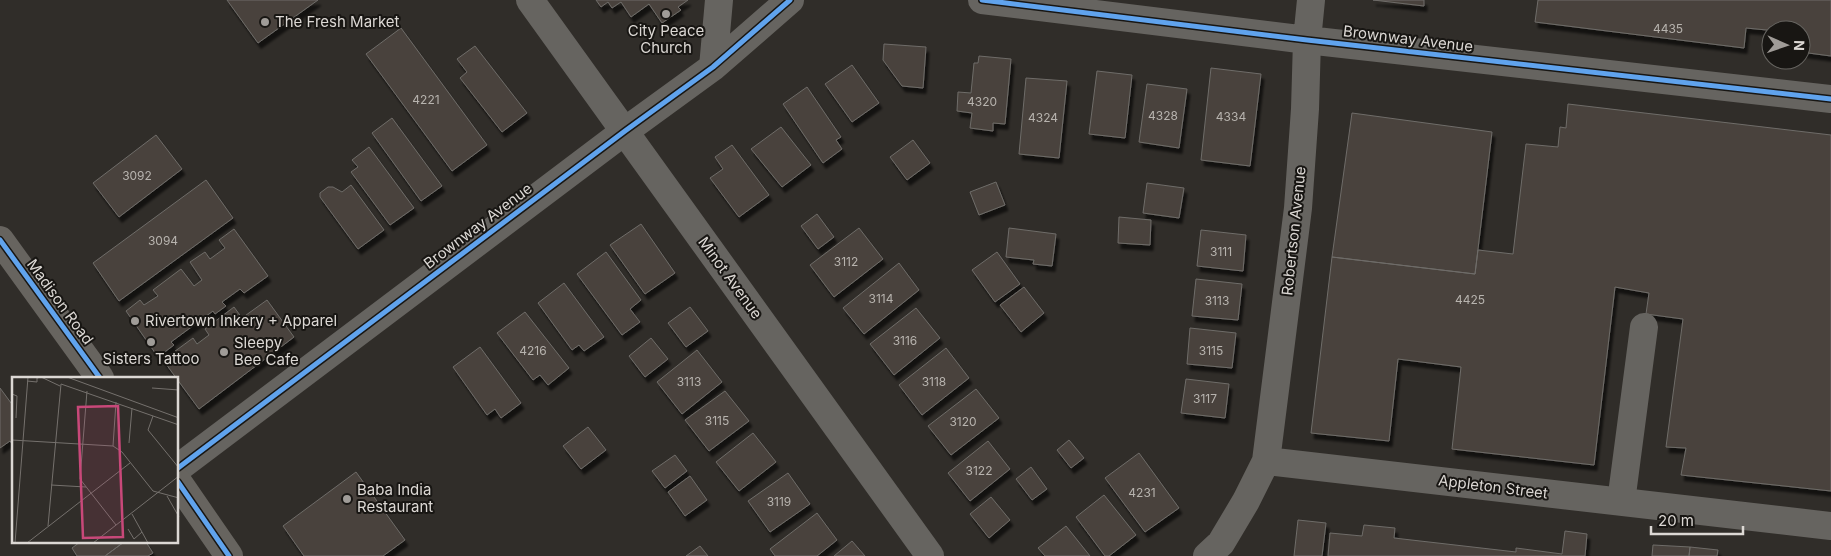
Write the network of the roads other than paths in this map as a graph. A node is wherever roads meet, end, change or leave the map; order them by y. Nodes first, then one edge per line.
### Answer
1 (530, 0) edge
2 (719, 0) edge
3 (790, 0) edge
4 (982, 0) edge
5 (1311, 0) edge
6 (1307, 40) junction
7 (713, 67) junction
8 (1831, 99) edge
9 (625, 131) junction
10 (0, 240) edge
11 (1644, 327) dead end
12 (99, 377) edge
13 (1266, 461) junction
14 (179, 467) edge
15 (179, 483) edge
16 (1621, 502) junction
17 (1831, 526) edge
18 (229, 556) edge
19 (930, 556) edge
20 (1207, 556) edge

1 - 9 street, Minot Avenue
2 - 7 street
3 - 7 street, Brownway Avenue
4 - 6 street, Brownway Avenue
5 - 6 street, Robertson Avenue
6 - 8 street, Brownway Avenue
6 - 13 street, Robertson Avenue
7 - 9 street, Brownway Avenue
9 - 14 street, Brownway Avenue
9 - 19 street, Minot Avenue
10 - 12 main road, Madison Road
11 - 16 street
13 - 16 street, Appleton Street
13 - 20 street
15 - 18 main road
16 - 17 street, Appleton Street

